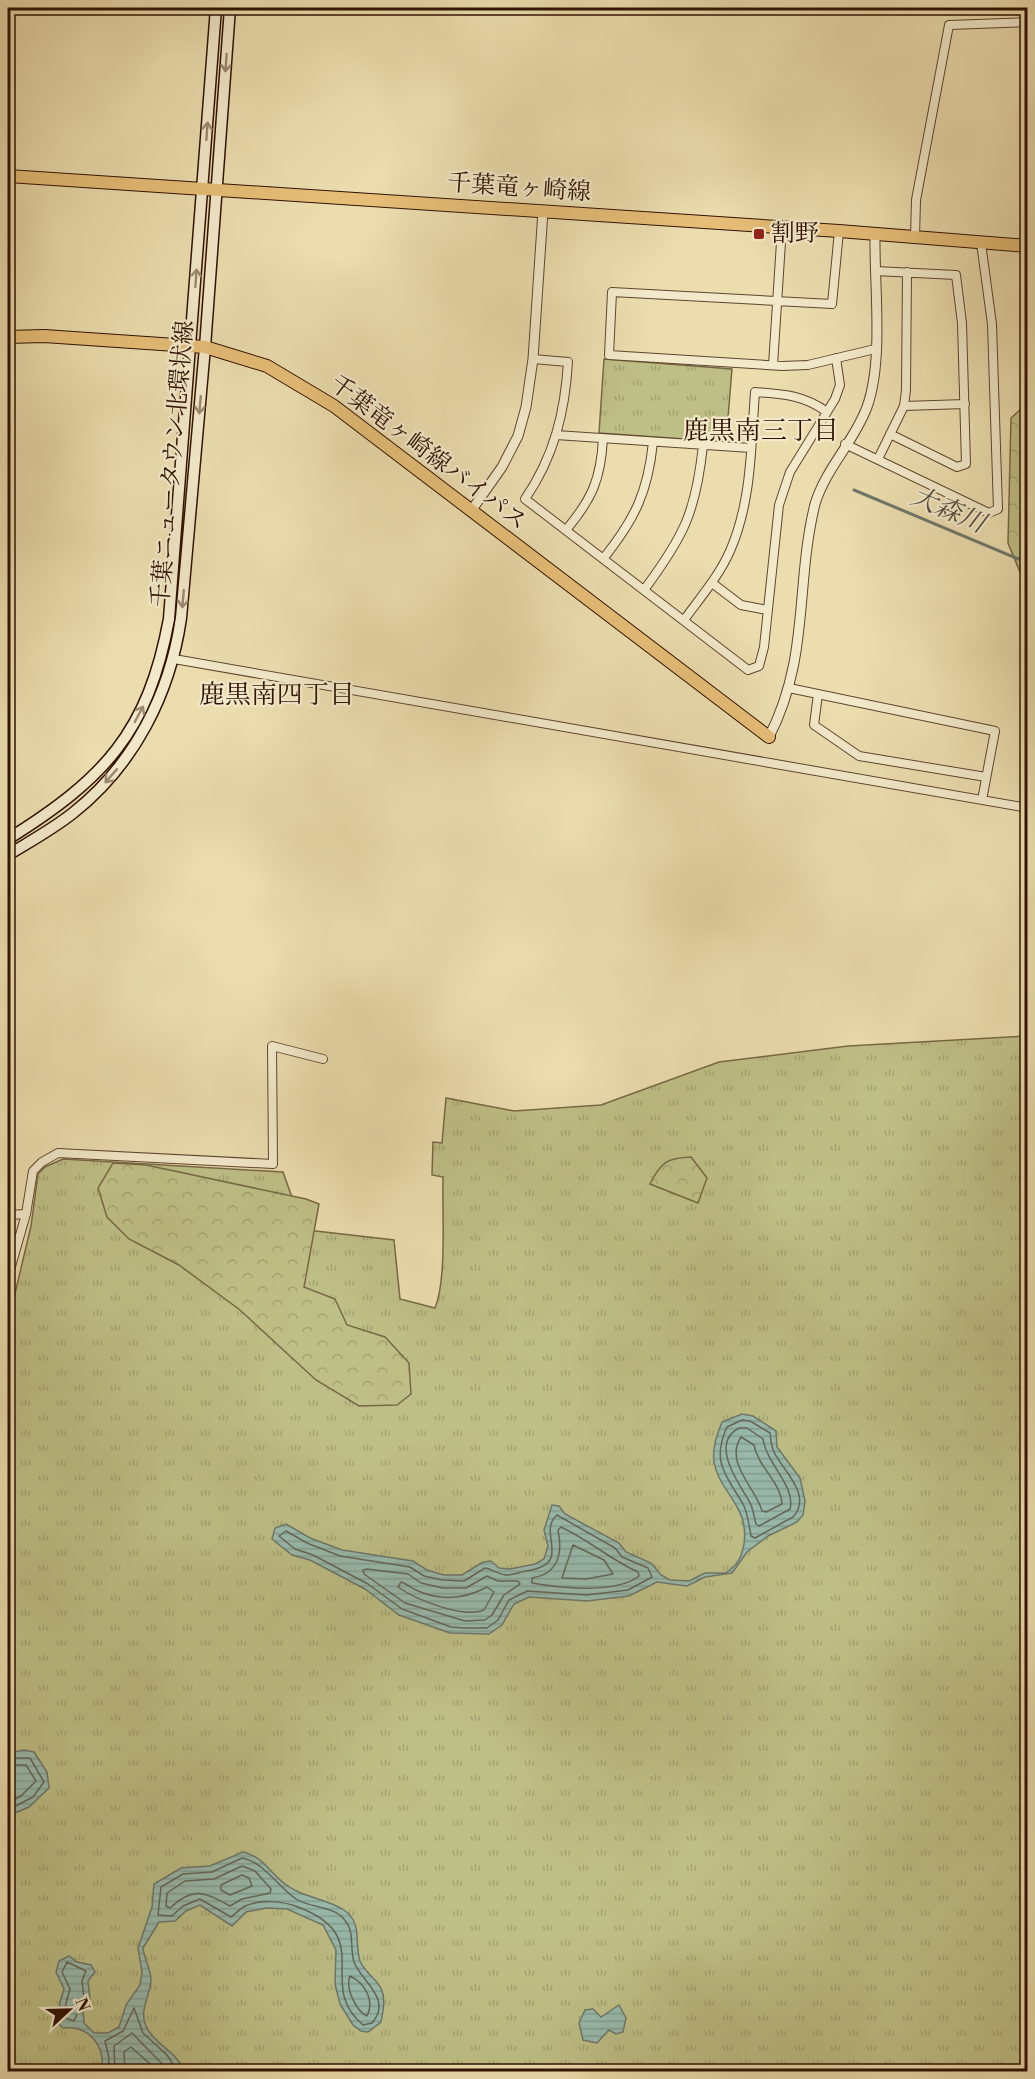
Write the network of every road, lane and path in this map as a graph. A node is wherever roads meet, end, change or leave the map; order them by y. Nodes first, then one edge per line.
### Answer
1 (216, 8) edge
2 (230, 8) edge
3 (1028, 22) edge
4 (8, 177) edge
5 (203, 189) junction
6 (217, 190) junction
7 (543, 211) junction
8 (782, 227) junction
9 (839, 231) junction
10 (875, 234) junction
11 (915, 237) junction
12 (981, 243) junction
13 (1028, 246) edge
14 (874, 271) junction
15 (907, 272) junction
16 (778, 301) junction
17 (8, 337) edge
18 (191, 344) junction
19 (205, 347) junction
20 (875, 349) junction
21 (836, 358) junction
22 (533, 359) junction
23 (773, 365) junction
24 (965, 405) junction
25 (904, 406) junction
26 (827, 411) junction
27 (890, 434) junction
28 (556, 435) junction
29 (603, 438) junction
30 (653, 442) junction
31 (845, 444) junction
32 (703, 445) junction
33 (751, 448) junction
34 (878, 459) junction
35 (471, 512) junction
36 (566, 531) junction
37 (603, 559) junction
38 (712, 583) junction
39 (644, 590) junction
40 (766, 610) junction
41 (684, 620) junction
42 (174, 659) junction
43 (789, 688) junction
44 (818, 694) junction
45 (769, 737) joint
46 (986, 777) junction
47 (982, 800) junction
48 (1028, 808) edge
49 (8, 839) edge
50 (8, 855) edge
51 (323, 1059) dead end
52 (26, 1214) junction
53 (8, 1215) edge
54 (8, 1277) edge

5 -> 1 main road, 千葉ニュータウン北環状線
2 -> 6 main road, 千葉ニュータウン北環状線
3 - 11 street
4 - 5 main road, 千葉竜ヶ崎線
5 - 6 main road, 千葉竜ヶ崎線
18 -> 5 main road, 千葉ニュータウン北環状線
6 - 7 main road, 千葉竜ヶ崎線
6 - 19 main road, 千葉ニュータウン北環状線
7 - 8 main road, 千葉竜ヶ崎線
7 - 22 street
8 - 9 main road, 千葉竜ヶ崎線
8 - 16 street
9 - 10 main road, 千葉竜ヶ崎線
9 - 16 street
10 - 11 main road, 千葉竜ヶ崎線
10 - 14 street
11 - 12 main road, 千葉竜ヶ崎線
12 - 13 main road, 千葉竜ヶ崎線
12 - 34 street
14 - 15 street
14 - 20 street
15 - 24 street
15 - 25 street
16 - 23 street
16 - 23 street
17 - 18 main road, 千葉竜ヶ崎線バイパス
18 - 19 main road, 千葉竜ヶ崎線バイパス
49 -> 18 main road, 千葉ニュータウン北環状線
19 - 35 main road, 千葉竜ヶ崎線バイパス
19 -> 42 main road, 千葉ニュータウン北環状線
20 - 21 street
20 - 31 street
21 - 23 street
21 - 26 street
22 - 28 street
22 - 35 street
24 - 25 street
24 - 27 street
25 - 27 street
26 - 33 street
26 - 40 street
27 - 34 street
28 - 29 street
28 - 36 street
29 - 30 street
29 - 36 street
30 - 32 street
30 - 37 street
31 - 34 street
31 - 43 street
32 - 33 street
32 - 39 street
33 - 38 street
35 - 45 main road, 千葉竜ヶ崎線バイパス
36 - 37 street
37 - 39 street
38 - 40 street
38 - 41 street
39 - 41 street
40 - 41 street
42 - 47 street
42 -> 50 main road, 千葉ニュータウン北環状線
43 - 44 street
43 - 45 street
44 - 46 street
44 - 46 street
46 - 47 street
47 - 48 street
51 - 52 street
52 - 53 street
52 - 54 street

